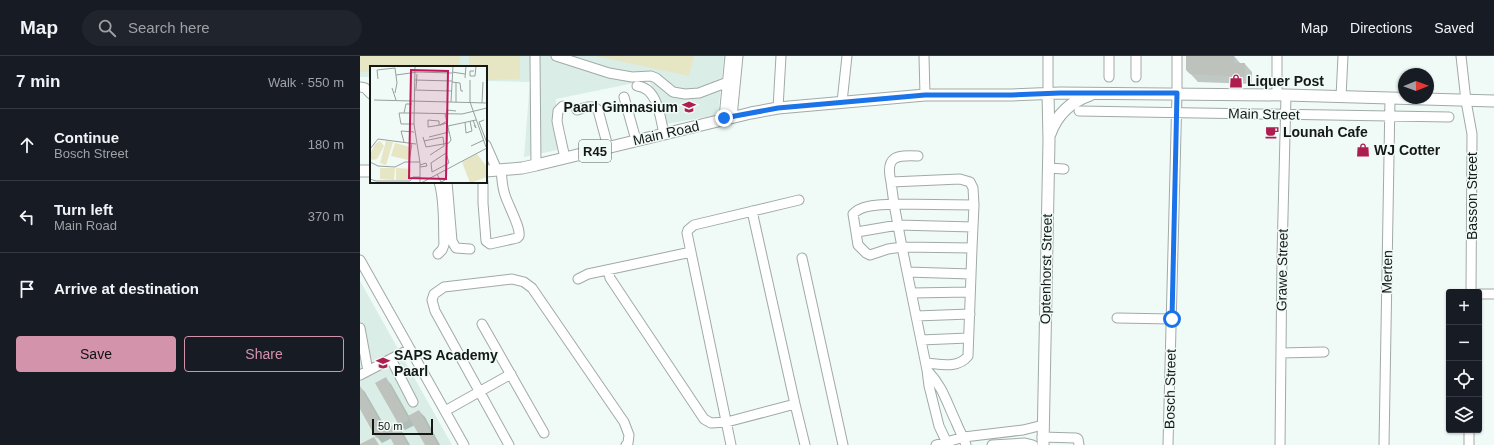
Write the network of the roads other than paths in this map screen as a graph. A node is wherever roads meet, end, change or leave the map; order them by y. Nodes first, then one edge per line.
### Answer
1 (535, 56) edge
2 (556, 56) edge
3 (730, 56) edge
4 (738, 56) edge
5 (781, 56) edge
6 (847, 56) edge
7 (924, 56) edge
8 (1048, 56) edge
9 (1109, 56) edge
10 (1136, 56) edge
11 (1177, 56) edge
12 (1277, 56) edge
13 (1343, 56) edge
14 (1461, 56) edge
15 (1109, 77) dead end
16 (1136, 77) dead end
17 (728, 82) junction
18 (637, 86) dead end
19 (360, 87) edge
20 (370, 93) edge
21 (1048, 93) junction
22 (1098, 93) junction
23 (1177, 93) junction
24 (925, 95) junction
25 (1282, 95) junction
26 (624, 97) dead end
27 (1341, 97) junction
28 (1390, 98) junction
29 (1466, 101) junction
30 (1494, 101) edge
31 (842, 102) junction
32 (563, 106) dead end
33 (778, 108) junction
34 (577, 110) dead end
35 (1079, 111) dead end
36 (1177, 113) junction
37 (1286, 114) junction
38 (1390, 116) junction
39 (728, 118) junction
40 (1449, 118) dead end
41 (664, 134) junction
42 (636, 140) junction
43 (1049, 140) junction
44 (608, 147) junction
45 (487, 148) edge
46 (918, 156) dead end
47 (565, 158) junction
48 (536, 165) junction
49 (1048, 168) junction
50 (1064, 169) dead end
51 (495, 170) edge
52 (890, 182) junction
53 (439, 183) edge
54 (447, 183) edge
55 (483, 183) edge
56 (799, 200) dead end
57 (894, 204) junction
58 (974, 206) junction
59 (752, 211) junction
60 (898, 225) junction
61 (973, 227) junction
62 (856, 232) junction
63 (902, 247) junction
64 (972, 248) junction
65 (470, 249) dead end
66 (691, 252) junction
67 (438, 254) dead end
68 (802, 258) dead end
69 (361, 266) edge
70 (608, 270) junction
71 (907, 272) junction
72 (971, 274) junction
73 (578, 279) dead end
74 (1471, 289) edge
75 (970, 292) junction
76 (912, 293) junction
77 (1482, 294) edge
78 (1494, 294) edge
79 (970, 314) junction
80 (916, 316) junction
81 (1117, 318) dead end
82 (1172, 319) junction
83 (482, 324) dead end
84 (360, 328) edge
85 (968, 338) junction
86 (921, 340) junction
87 (410, 349) junction
88 (362, 352) edge
89 (1324, 352) dead end
90 (1281, 353) junction
91 (391, 359) junction
92 (926, 366) junction
93 (364, 373) edge
94 (511, 374) junction
95 (479, 392) junction
96 (413, 402) dead end
97 (795, 404) junction
98 (445, 411) junction
99 (727, 422) junction
100 (1043, 425) junction
101 (544, 433) dead end
102 (1469, 433) edge
103 (965, 441) edge
104 (1042, 441) edge
105 (948, 443) edge
106 (464, 445) edge
107 (509, 445) edge
108 (626, 445) edge
109 (732, 445) edge
110 (805, 445) edge
111 (843, 445) edge
112 (936, 445) edge
113 (992, 445) edge
114 (1034, 445) edge
115 (1080, 445) edge
116 (1168, 445) edge
117 (1280, 445) edge
118 (1384, 445) edge
119 (1469, 445) edge

1 - 48 street
2 - 17 street
3 - 17 street
4 - 39 street
5 - 33 street
6 - 31 street
7 - 24 street
8 - 21 street
9 - 15 street
10 - 16 street
11 - 23 street, Bosch Street
12 - 25 street, Grawe Street
13 - 27 street
14 - 29 street, Basson Street
17 - 39 street
18 - 41 street
19 - 20 street
21 - 22 main road, Main Road / R45
21 - 24 main road, Main Road / R45
21 - 43 main road, Optenhorst Street
22 - 23 main road, Main Road / R45
22 - 43 main road
23 - 25 main road, Main Road / R45
23 - 36 street, Bosch Street
24 - 31 main road, Main Road / R45
25 - 27 main road, Main Road / R45
25 - 37 street, Grawe Street
26 - 42 street
27 - 28 main road, Main Road / R45
28 - 29 main road, Main Road / R45
28 - 38 street, Merten
29 - 30 main road, Main Road / R45
29 - 74 street, Basson Street
31 - 33 main road, Main Road / R45
32 - 47 street
33 - 39 main road, Main Road / R45
34 - 44 street
35 - 36 street, Main Street
36 - 37 street, Main Street
36 - 82 street, Bosch Street
37 - 38 street, Main Street
37 - 90 street, Grawe Street
38 - 40 street, Main Street
38 - 118 street, Merten
39 - 41 main road, Main Road / R45
41 - 42 main road, Main Road / R45
42 - 44 main road, Main Road / R45
43 - 49 main road, Optenhorst Street
44 - 47 main road, Main Road / R45
45 - 51 street
46 - 52 street
47 - 48 main road, Main Road / R45
48 - 51 main road, Main Road / R45
49 - 50 street
49 - 100 main road, Optenhorst Street
51 - 55 street
52 - 57 street
52 - 58 street
53 - 67 street
54 - 65 street
56 - 59 street
57 - 58 street
57 - 60 street
57 - 62 street
58 - 61 street
59 - 66 street
59 - 97 street
60 - 61 street
60 - 62 street
60 - 63 street
61 - 64 street
62 - 63 street
63 - 64 street
63 - 71 street
64 - 72 street
66 - 70 street
66 - 99 street
68 - 111 street
69 - 87 street
70 - 73 street
70 - 99 street
71 - 72 street
71 - 76 street
72 - 75 street
75 - 76 street
75 - 79 street
76 - 80 street
77 - 78 street
79 - 80 street
79 - 85 street
80 - 86 street
81 - 82 street
82 - 116 street, Bosch Street
83 - 94 street
84 - 88 street
85 - 86 street
85 - 92 street
86 - 92 street
87 - 91 street
87 - 98 street
88 - 93 street
89 - 90 street
90 - 117 street, Grawe Street
91 - 93 street
91 - 96 street
92 - 103 street
92 - 105 street
94 - 95 street
94 - 101 street
95 - 98 street
95 - 107 street
95 - 108 street
97 - 99 street
97 - 110 street
98 - 106 street
99 - 109 street
100 - 103 street
100 - 104 main road, Optenhorst Street
102 - 119 street
103 - 105 street
104 - 115 street
105 - 112 street
113 - 114 street

